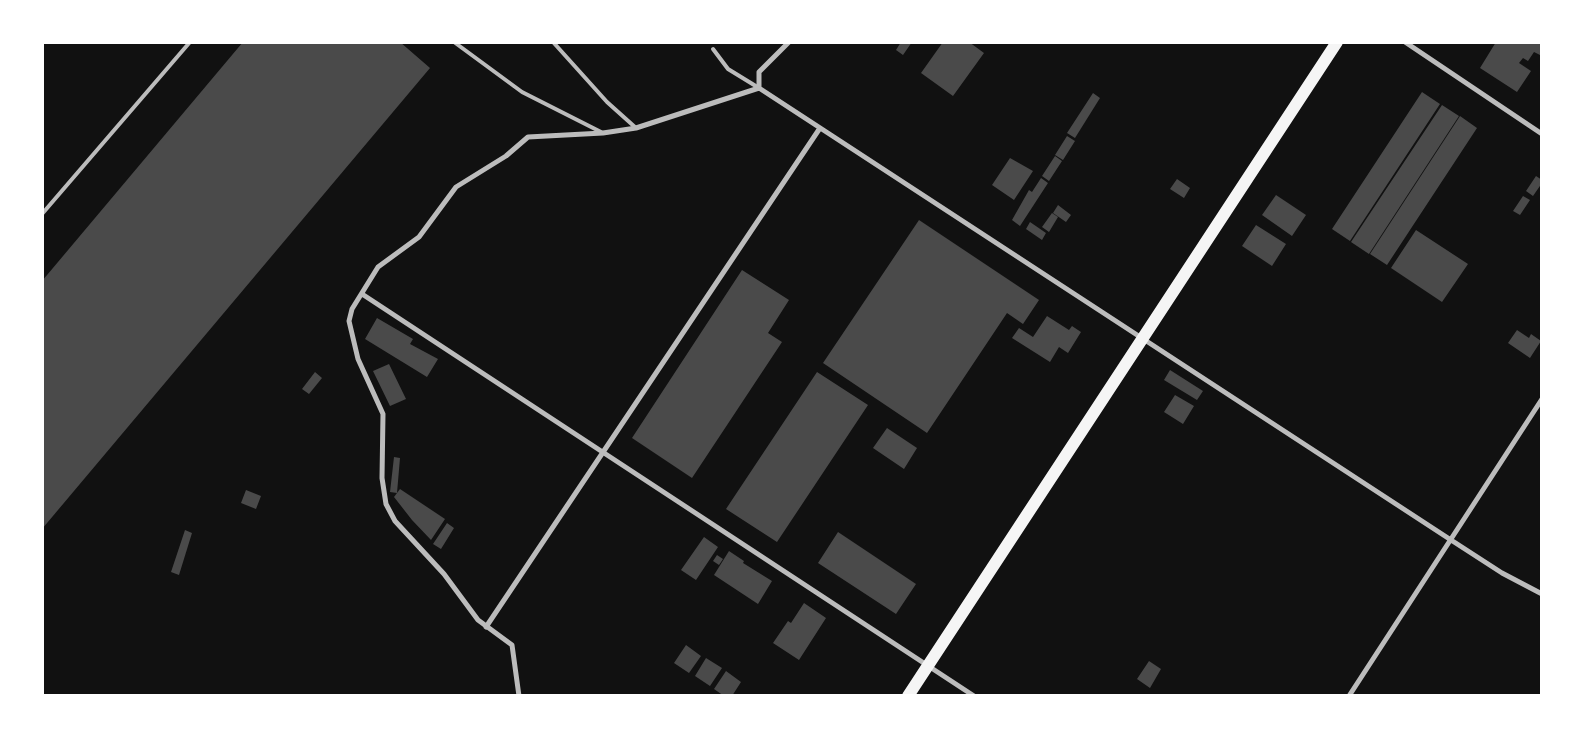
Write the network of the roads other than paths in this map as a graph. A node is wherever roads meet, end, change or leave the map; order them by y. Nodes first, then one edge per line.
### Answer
1 (190, 42) edge
2 (454, 42) edge
3 (553, 42) edge
4 (788, 42) edge
5 (1337, 42) edge
6 (1405, 42) edge
7 (713, 49) dead end
8 (759, 88) junction
9 (636, 128) junction
10 (820, 128) junction
11 (602, 133) junction
12 (1542, 134) edge
13 (42, 214) edge
14 (362, 294) junction
15 (1142, 339) junction
16 (1542, 399) edge
17 (602, 451) junction
18 (1451, 540) junction
19 (1542, 594) edge
20 (486, 627) junction
21 (927, 665) junction
22 (519, 696) edge
23 (908, 696) edge
24 (974, 696) edge
25 (1348, 696) edge

1 - 13 lane
2 - 11 lane
3 - 9 lane
4 - 8 street
5 - 15 main road
6 - 12 street
7 - 8 lane
8 - 9 street
8 - 10 street
9 - 11 street
10 - 15 street
10 - 17 street
11 - 14 street
14 - 17 street
14 - 20 street
15 - 18 street
15 - 21 main road
16 - 18 street
17 - 20 street
17 - 21 street
18 - 19 street
18 - 25 street
20 - 22 street
21 - 23 main road
21 - 24 street

